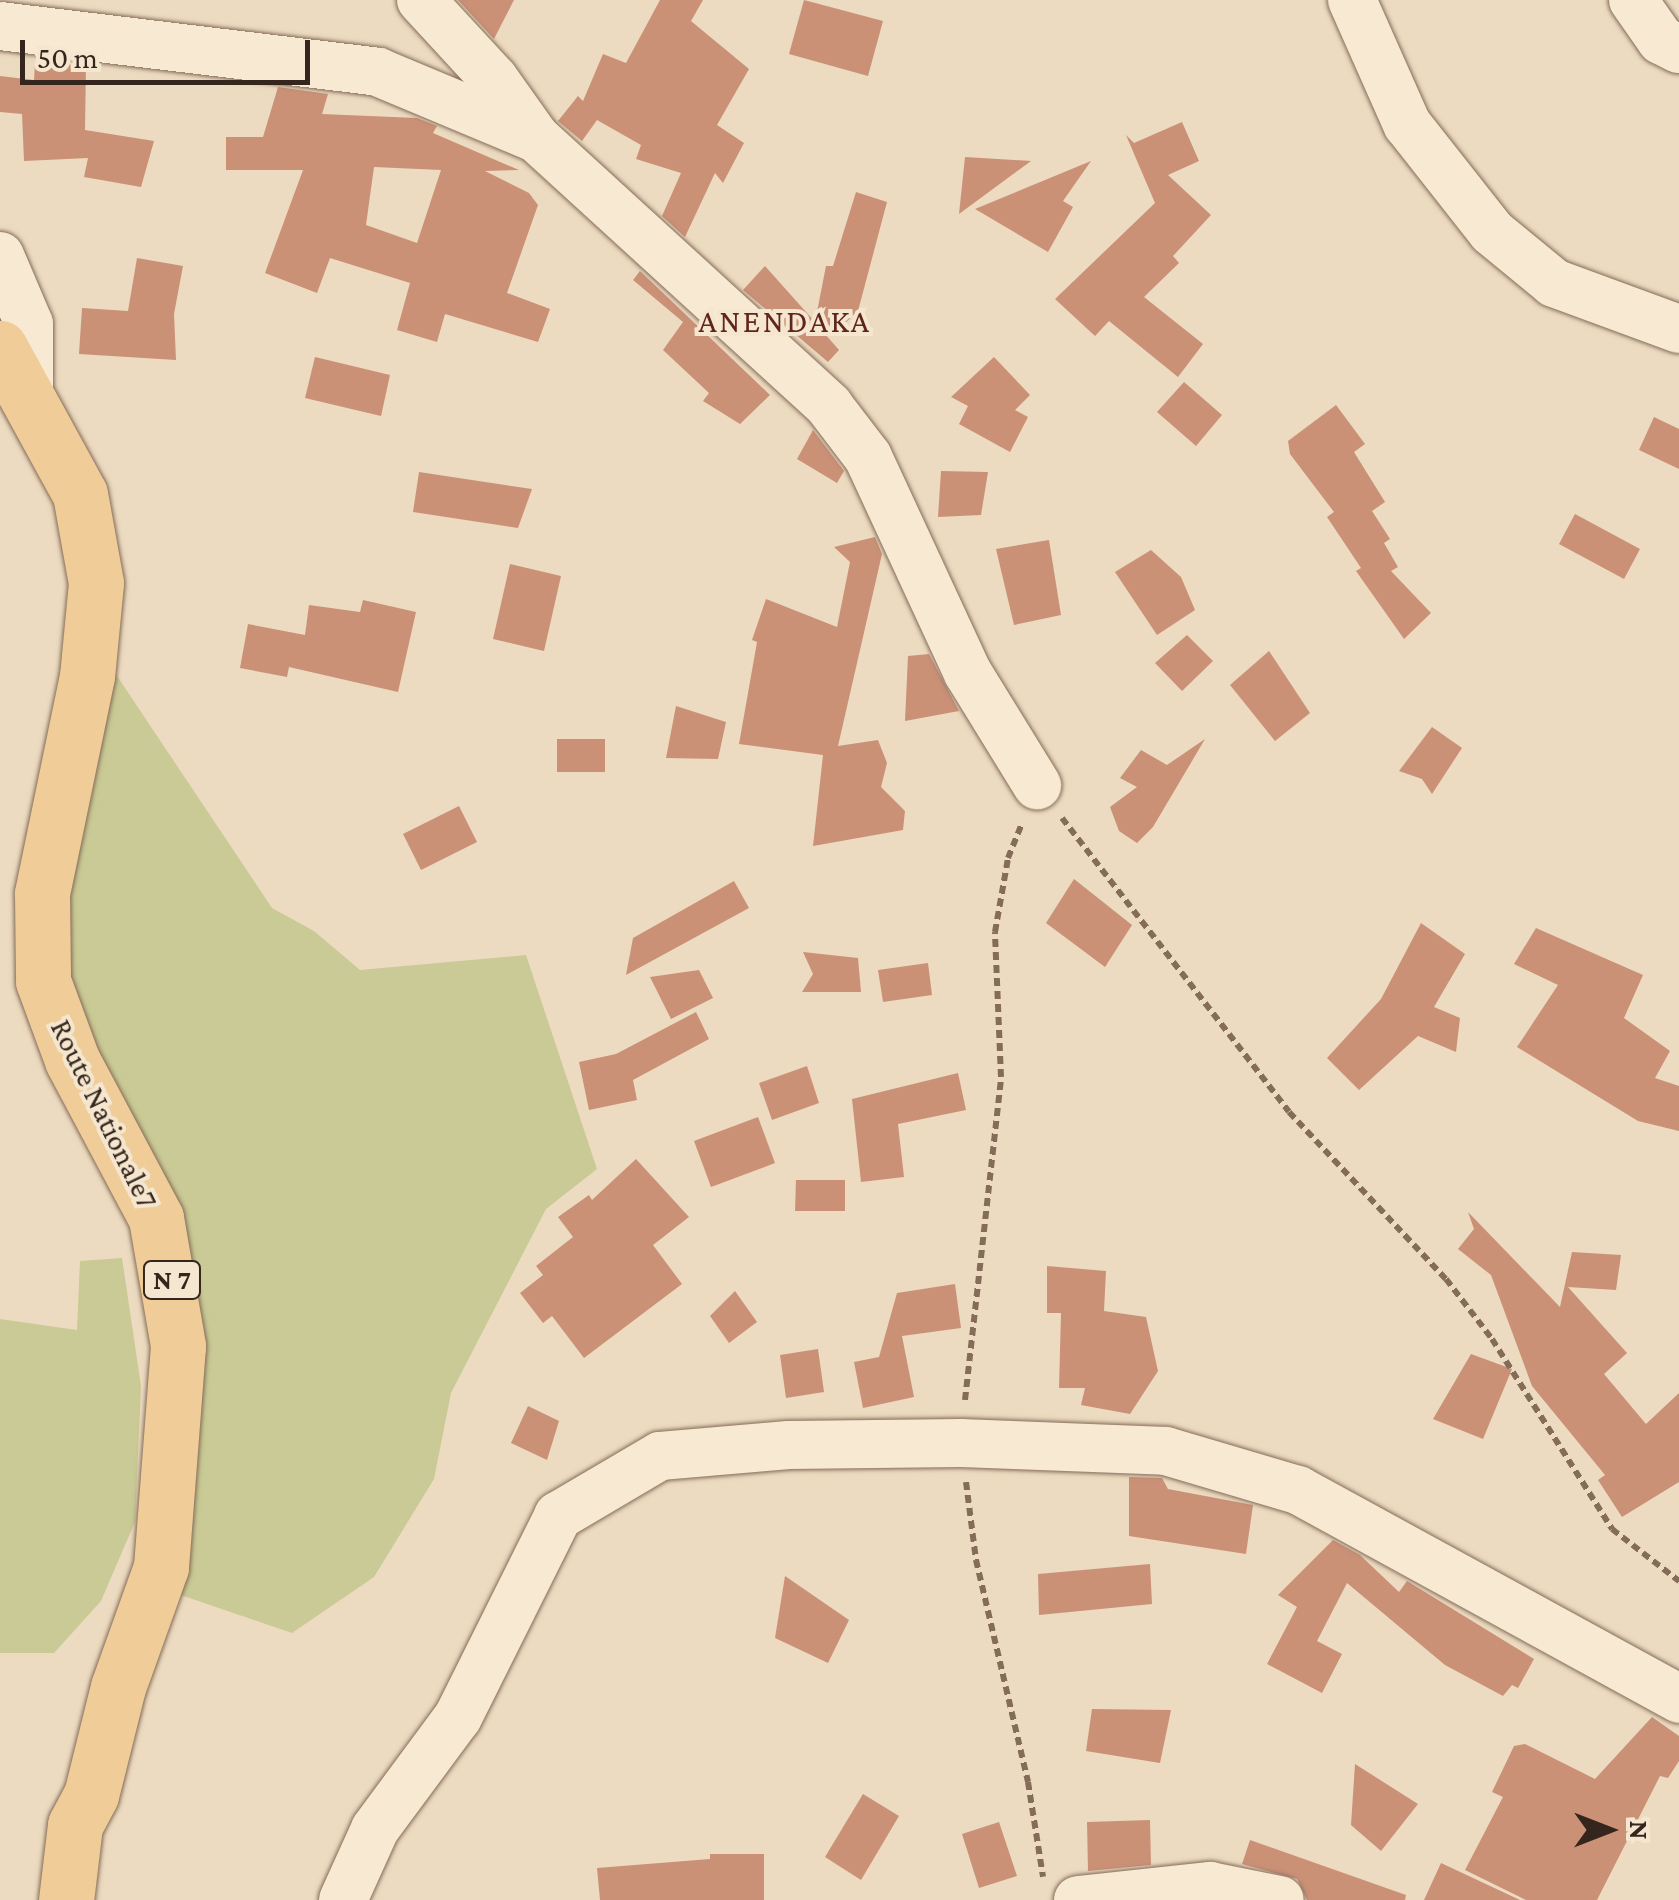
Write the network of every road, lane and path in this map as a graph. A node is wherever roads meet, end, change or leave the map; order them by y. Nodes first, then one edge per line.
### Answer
1 (421, 0) edge
2 (1352, 0) edge
3 (1633, 0) edge
4 (0, 26) edge
5 (1679, 49) edge
6 (536, 138) junction
7 (0, 256) edge
8 (1679, 328) edge
9 (0, 348) edge
10 (29, 396) junction
11 (1038, 785) junction
12 (961, 1443) junction
13 (1679, 1581) edge
14 (1679, 1698) edge
15 (1061, 1894) edge
16 (66, 1900) edge
17 (343, 1900) edge
18 (1280, 1900) edge

1 - 6 street
2 - 8 street
3 - 5 street
4 - 6 street
6 - 11 street
7 - 10 street
9 - 10 main road, N 7
10 - 16 main road, Route Nationale7 / N 7
11 - 12 path
11 - 13 path
12 - 14 street
12 - 15 path
12 - 17 street
15 - 18 street

